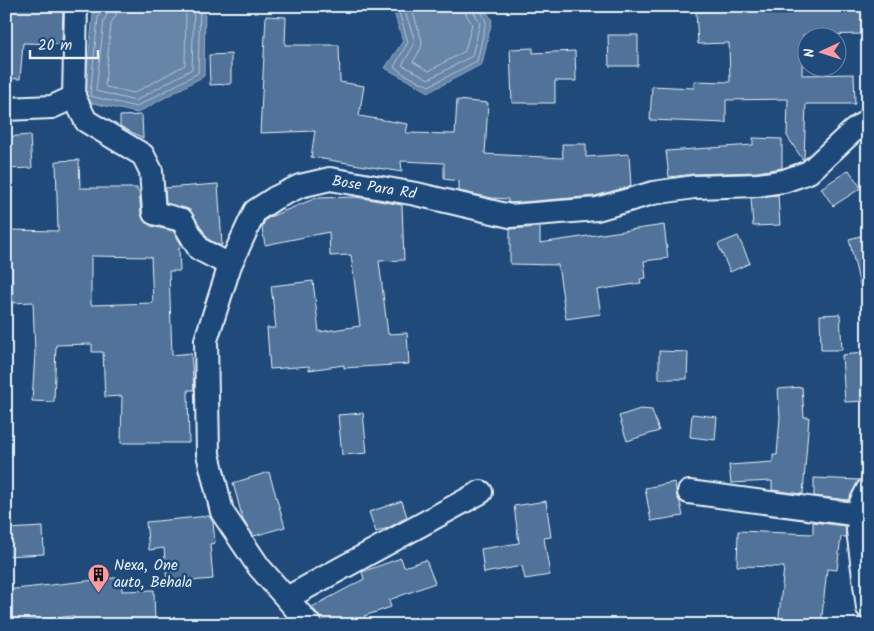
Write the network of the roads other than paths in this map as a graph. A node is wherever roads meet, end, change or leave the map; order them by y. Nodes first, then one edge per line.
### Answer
1 (76, 6) edge
2 (74, 97) junction
3 (6, 108) edge
4 (868, 120) edge
5 (230, 265) junction
6 (868, 489) edge
7 (481, 492) dead end
8 (689, 492) dead end
9 (860, 515) junction
10 (287, 598) junction
11 (867, 605) edge
12 (310, 625) edge

1 - 2 street
2 - 3 street
2 - 5 street
4 - 5 street, Bose Para Rd
5 - 10 street, Bose Para Rd
6 - 9 street
7 - 10 street
8 - 9 street
9 - 11 street
10 - 12 street, Bose Para Rd

